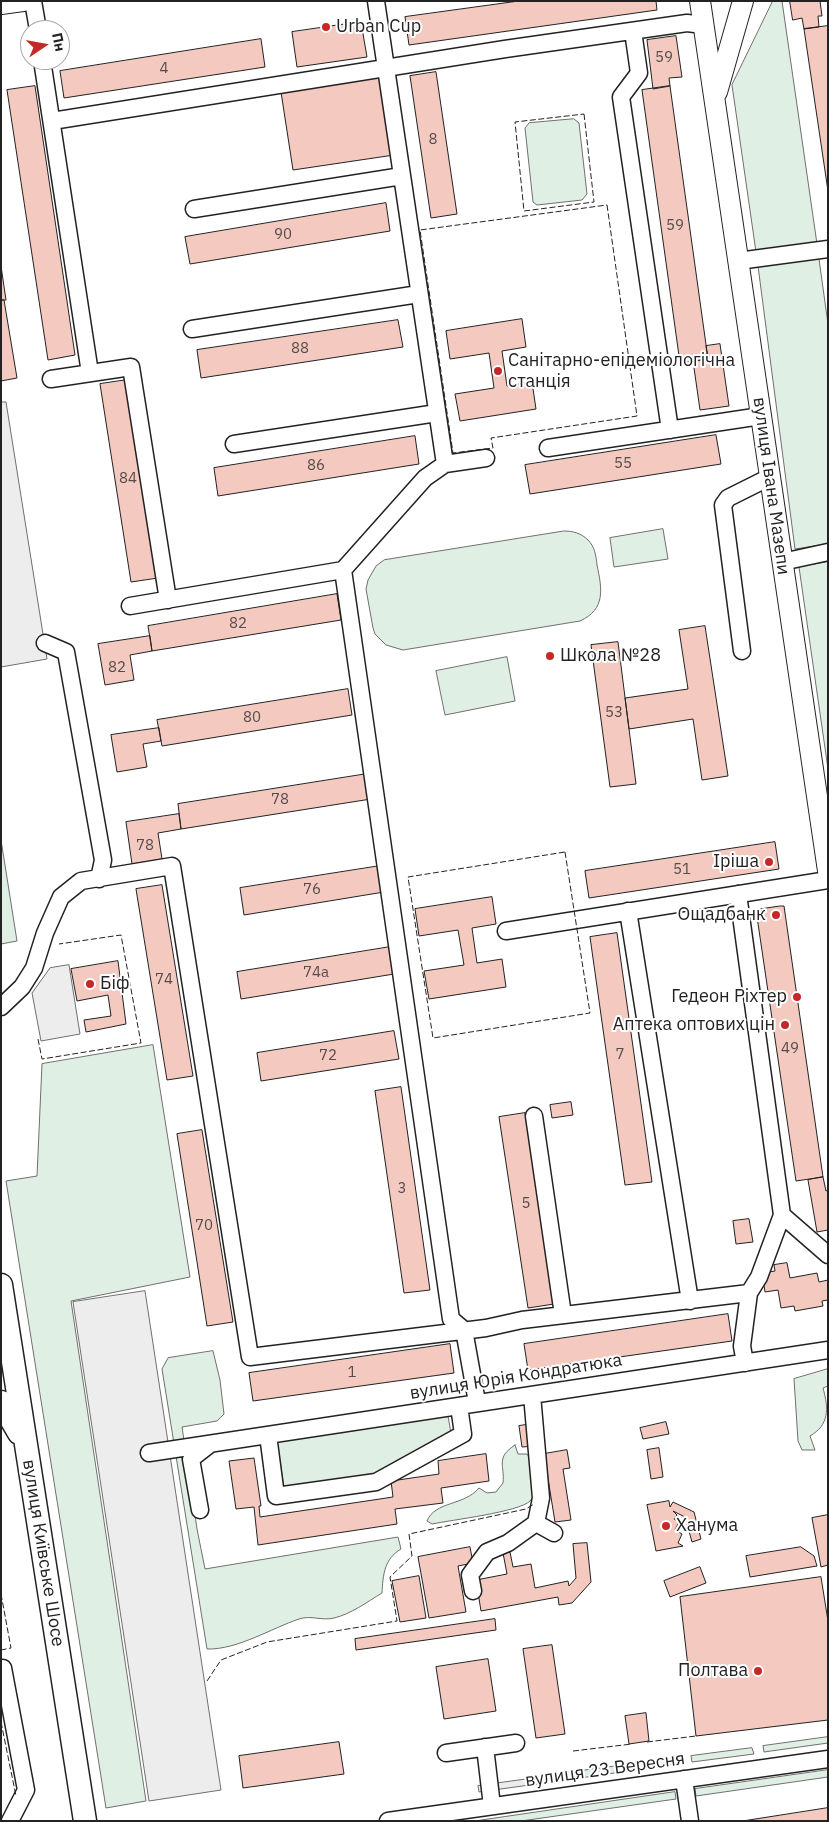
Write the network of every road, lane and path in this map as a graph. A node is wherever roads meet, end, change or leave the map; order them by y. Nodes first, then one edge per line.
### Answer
1 (23, 1) edge
2 (34, 1) edge
3 (376, 1) edge
4 (700, 1) edge
5 (743, 1) edge
6 (1, 4) edge
7 (37, 20) edge
8 (704, 25) junction
9 (633, 31) junction
10 (386, 67) junction
11 (44, 70) edge
12 (715, 101) junction
13 (52, 121) junction
14 (402, 176) junction
15 (194, 209) dead end
16 (828, 249) edge
17 (738, 261) junction
18 (420, 294) junction
19 (192, 329) dead end
20 (90, 373) junction
21 (51, 379) dead end
22 (437, 413) junction
23 (761, 416) junction
24 (670, 430) junction
25 (234, 444) dead end
26 (548, 448) dead end
27 (486, 458) dead end
28 (445, 464) junction
29 (770, 477) junction
30 (828, 552) edge
31 (782, 562) junction
32 (343, 570) junction
33 (168, 600) junction
34 (130, 606) dead end
35 (45, 643) dead end
36 (742, 651) dead end
37 (827, 869) edge
38 (99, 878) junction
39 (738, 894) junction
40 (628, 911) junction
41 (506, 931) dead end
42 (1, 1007) edge
43 (534, 1116) dead end
44 (782, 1214) junction
45 (828, 1255) edge
46 (1, 1285) edge
47 (749, 1293) junction
48 (690, 1301) junction
49 (563, 1316) junction
50 (464, 1330) junction
51 (828, 1350) edge
52 (745, 1363) junction
53 (532, 1395) junction
54 (1, 1402) edge
55 (477, 1402) junction
56 (459, 1406) junction
57 (268, 1435) junction
58 (211, 1444) junction
59 (26, 1445) junction
60 (149, 1453) dead end
61 (200, 1510) dead end
62 (536, 1523) junction
63 (554, 1533) dead end
64 (473, 1591) dead end
65 (1, 1668) edge
66 (5, 1703) edge
67 (516, 1743) dead end
68 (485, 1747) junction
69 (446, 1753) dead end
70 (828, 1759) edge
71 (684, 1779) junction
72 (82, 1799) junction
73 (492, 1806) junction
74 (440, 1817) edge
75 (10, 1821) edge
76 (85, 1821) edge
77 (94, 1821) edge
78 (388, 1821) edge
79 (690, 1821) edge

1 - 6 main road
2 - 7 street
3 - 10 street
4 - 8 main road, вулиця Івана Мазепи
5 - 12 main road, вулиця Івана Мазепи
8 - 9 street
8 - 12 main road, вулиця Івана Мазепи
9 - 10 street
9 - 24 street
10 - 13 street
10 - 14 street
11 - 13 street
12 - 17 main road, вулиця Івана Мазепи
13 - 20 street
14 - 15 street
14 - 18 street
16 - 17 street
17 - 23 main road, вулиця Івана Мазепи
18 - 19 street
18 - 22 street
20 - 21 street
20 - 33 street
22 - 25 street
22 - 28 street
23 - 24 street
23 - 29 main road, вулиця Івана Мазепи
24 - 26 street
27 - 28 street
28 - 32 street
29 - 31 main road, вулиця Івана Мазепи
29 - 36 street
30 - 31 street
31 - 37 main road, вулиця Івана Мазепи
32 - 33 street
32 - 50 street
33 - 34 street
35 - 38 street
37 - 39 street
38 - 42 street
38 - 50 street
39 - 40 street
39 - 44 street
40 - 41 street
40 - 48 street
43 - 49 street
44 - 45 street
44 - 47 street
46 - 59 highway, вулиця Київське Шосе
47 - 48 street
47 - 52 street
48 - 49 street
49 - 50 street
50 - 55 street
51 - 52 street, вулиця Юрія Кондратюка
52 - 53 street, вулиця Юрія Кондратюка
53 - 55 street, вулиця Юрія Кондратюка
53 - 62 street
54 - 59 highway
55 - 56 street, вулиця Юрія Кондратюка
56 - 57 street, вулиця Юрія Кондратюка
56 - 57 street
57 - 58 street, вулиця Юрія Кондратюка
58 - 60 street, вулиця Юрія Кондратюка
58 - 61 street
59 - 72 highway, вулиця Київське Шосе
62 - 63 street
62 - 64 street
65 - 66 street
66 - 75 street
67 - 68 street
68 - 69 street
68 - 73 street
70 - 71 street, вулиця 23 Вересня
71 - 73 street, вулиця 23 Вересня
71 - 79 street
72 - 76 highway, вулиця Київське Шосе
72 - 77 highway
73 - 74 street, вулиця 23 Вересня
74 - 78 street, вулиця 23 Вересня

